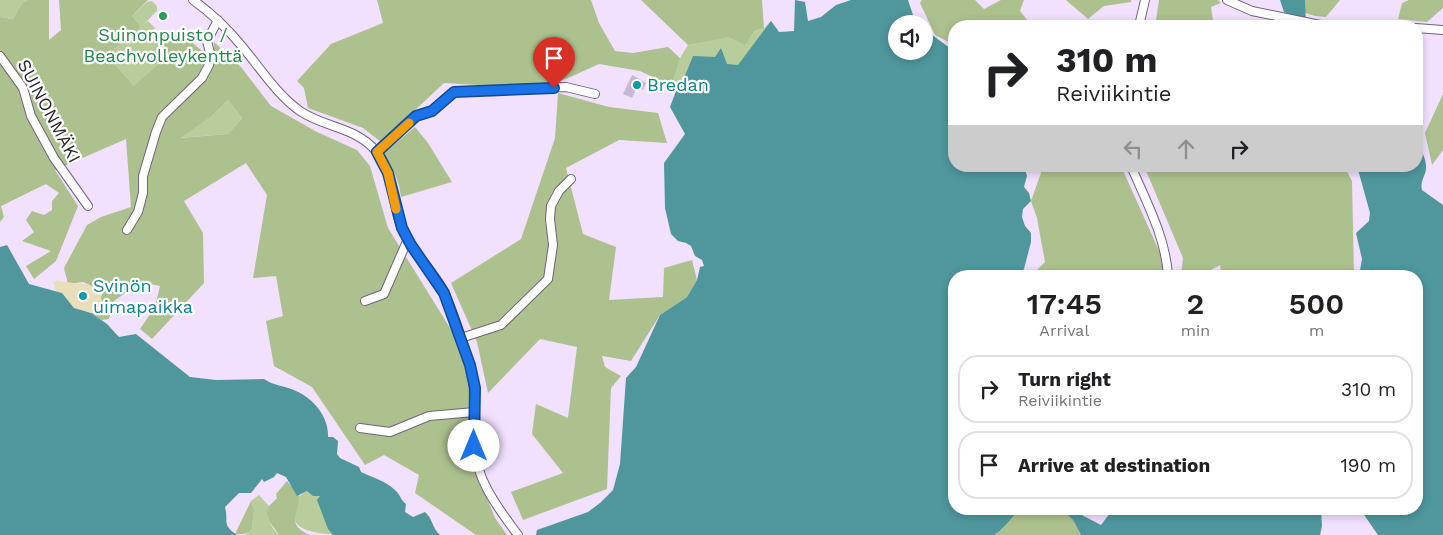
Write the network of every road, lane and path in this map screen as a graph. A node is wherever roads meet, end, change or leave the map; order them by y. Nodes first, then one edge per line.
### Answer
1 (194, 0) edge
2 (1145, 0) edge
3 (1227, 0) edge
4 (218, 20) junction
5 (1140, 20) edge
6 (1293, 20) edge
7 (1423, 28) edge
8 (1442, 28) edge
9 (0, 56) edge
10 (594, 94) dead end
11 (377, 152) junction
12 (1133, 172) edge
13 (571, 179) dead end
14 (88, 206) dead end
15 (127, 230) dead end
16 (408, 239) junction
17 (1167, 270) edge
18 (365, 301) dead end
19 (461, 338) junction
20 (475, 412) junction
21 (360, 428) dead end
22 (518, 535) edge

1 - 4 street
2 - 5 street
3 - 6 street
4 - 11 street
4 - 15 street
7 - 8 street
9 - 14 street, SUINONMÄKI
10 - 11 street
11 - 16 street
12 - 17 street
13 - 19 street
16 - 18 street
16 - 19 street
19 - 20 street
20 - 21 street
20 - 22 street

